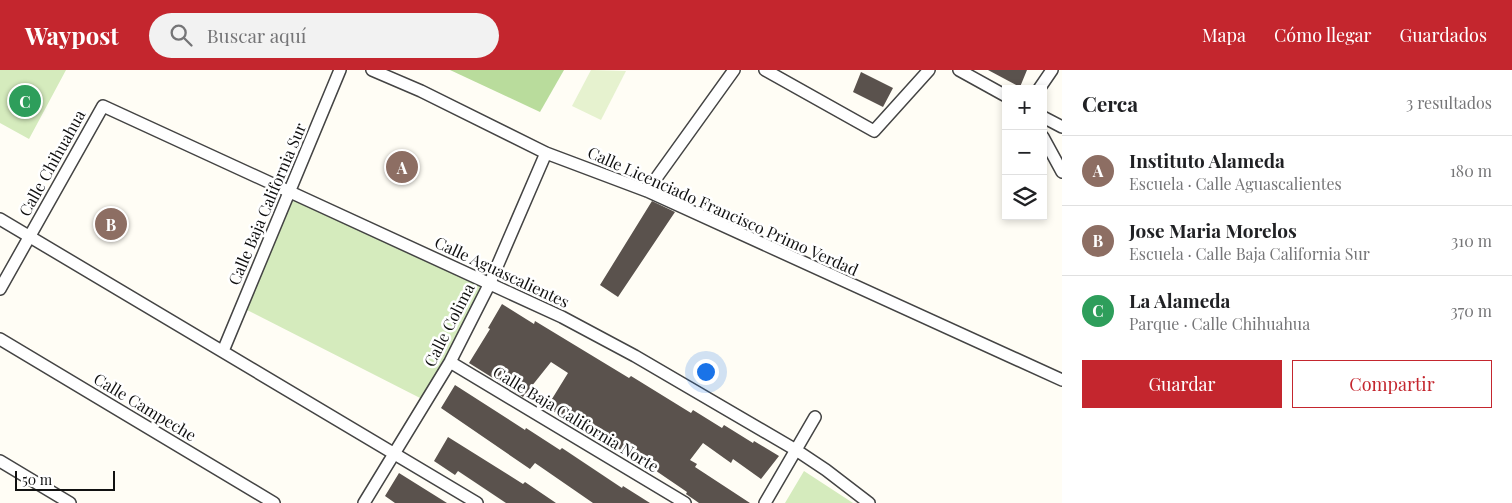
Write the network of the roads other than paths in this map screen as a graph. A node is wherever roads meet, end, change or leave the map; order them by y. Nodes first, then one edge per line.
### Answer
1 (340, 70) edge
2 (372, 70) edge
3 (734, 70) edge
4 (765, 70) edge
5 (929, 70) edge
6 (960, 70) edge
7 (1052, 70) edge
8 (1042, 85) edge
9 (1002, 94) edge
10 (103, 106) joint
11 (1047, 119) edge
12 (1062, 127) edge
13 (1047, 144) edge
14 (546, 153) junction
15 (1062, 172) edge
16 (647, 191) junction
17 (290, 192) junction
18 (0, 219) edge
19 (29, 236) junction
20 (488, 285) junction
21 (0, 289) edge
22 (0, 339) edge
23 (223, 351) junction
24 (450, 362) junction
25 (1062, 380) edge
26 (814, 416) dead end
27 (796, 450) junction
28 (395, 454) junction
29 (0, 461) edge
30 (70, 503) edge
31 (274, 503) edge
32 (364, 503) edge
33 (477, 503) edge
34 (685, 503) edge
35 (765, 503) edge
36 (869, 503) edge

1 - 17 street, Calle Baja California Sur
2 - 14 street, Calle Licenciado Francisco Primo Verdad
3 - 16 street
4 - 5 street
6 - 9 street
7 - 8 street
10 - 17 street, Calle Aguascalientes
10 - 19 street, Calle Chihuahua
11 - 12 street
13 - 15 street
14 - 16 street, Calle Licenciado Francisco Primo Verdad
14 - 20 street, Calle Colima
16 - 25 street, Calle Licenciado Francisco Primo Verdad
17 - 20 street, Calle Aguascalientes
17 - 23 street, Calle Baja California Sur
18 - 19 street
19 - 21 street, Calle Chihuahua
19 - 23 street
20 - 24 street, Calle Colima
20 - 27 street, Calle Aguascalientes
22 - 31 street, Calle Campeche
23 - 28 street
24 - 28 street, Calle Colima
24 - 34 street, Calle Baja California Norte
26 - 27 street
27 - 35 street
27 - 36 street, Calle Aguascalientes
28 - 32 street, Calle Colima
28 - 33 street
29 - 30 street

